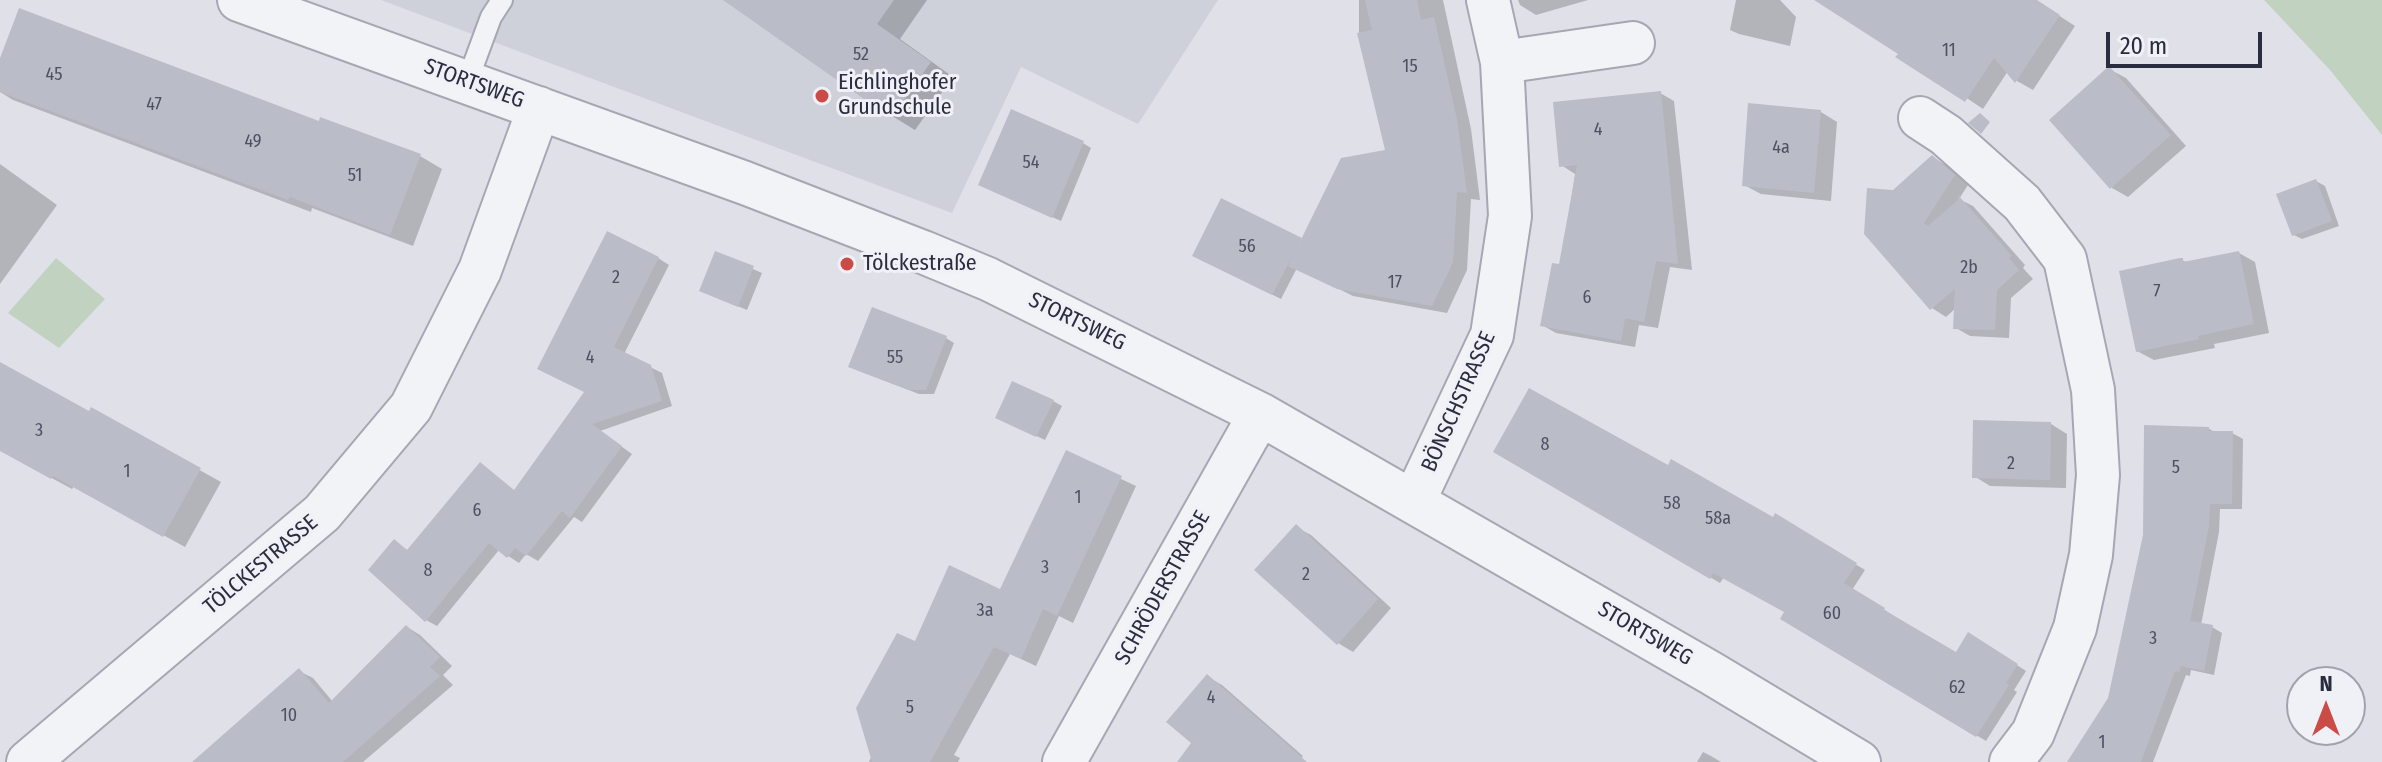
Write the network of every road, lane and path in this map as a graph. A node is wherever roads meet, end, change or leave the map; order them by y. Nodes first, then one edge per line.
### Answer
1 (239, 0) edge
2 (502, 0) edge
3 (1488, 0) edge
4 (1633, 43) dead end
5 (1502, 62) junction
6 (467, 82) junction
7 (539, 108) junction
8 (1920, 118) dead end
9 (1260, 414) junction
10 (1414, 501) junction
11 (28, 762) edge
12 (1064, 762) edge
13 (1859, 762) edge
14 (2011, 762) edge

1 - 6 street, STORTSWEG
2 - 6 lane
3 - 5 street, BÖNSCHSTRASSE
4 - 5 street
5 - 10 street, BÖNSCHSTRASSE
6 - 7 street, STORTSWEG
7 - 9 street, STORTSWEG
7 - 11 street, TÖLCKESTRASSE
8 - 14 street
9 - 10 street, STORTSWEG
9 - 12 street, SCHRÖDERSTRASSE
10 - 13 street, STORTSWEG

